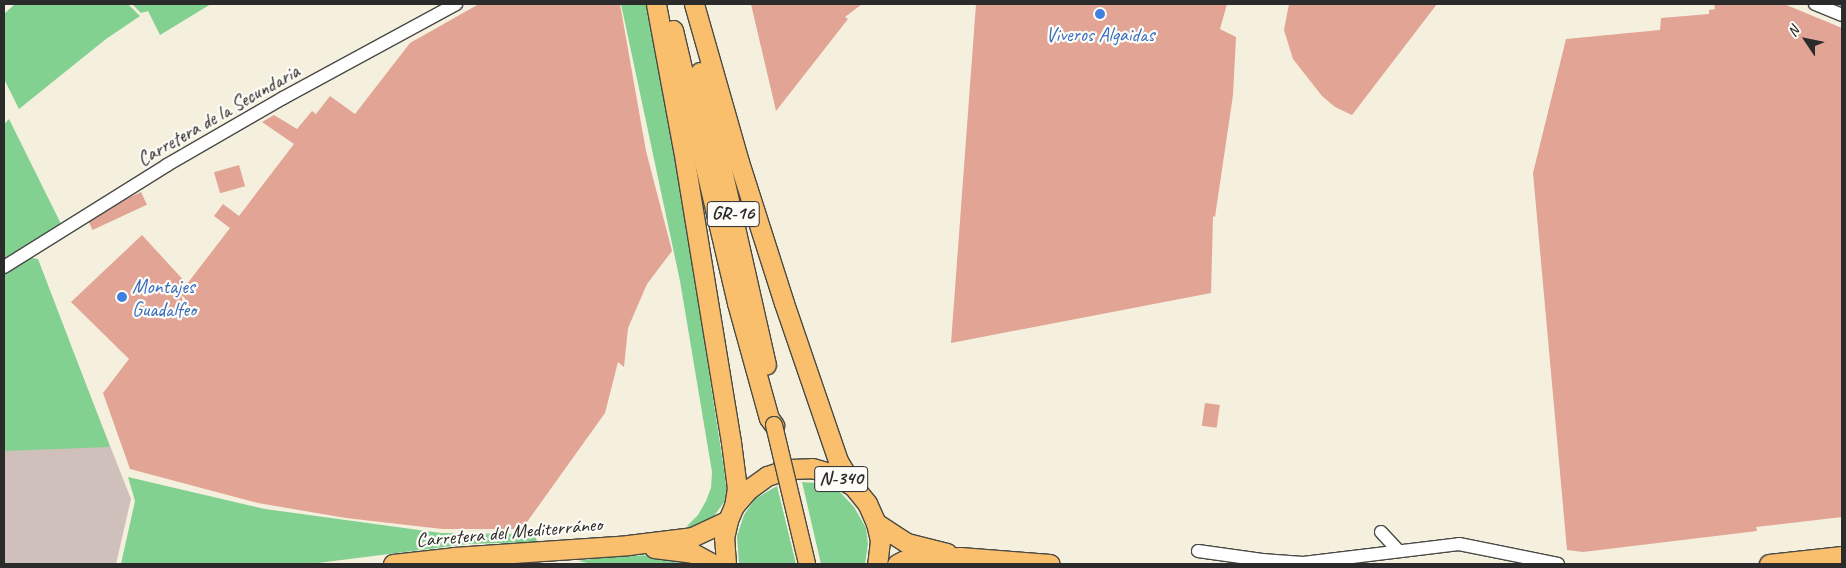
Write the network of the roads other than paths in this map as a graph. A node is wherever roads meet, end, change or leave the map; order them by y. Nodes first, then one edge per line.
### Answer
1 (456, 4) edge
2 (656, 4) edge
3 (667, 4) edge
4 (684, 4) edge
5 (694, 4) edge
6 (1814, 4) edge
7 (1842, 15) edge
8 (4, 267) edge
9 (774, 425) junction
10 (853, 486) junction
11 (731, 513) junction
12 (876, 523) junction
13 (1381, 532) dead end
14 (628, 545) junction
15 (1398, 550) junction
16 (1198, 551) dead end
17 (1374, 552) junction
18 (1842, 556) edge
19 (965, 560) edge
20 (393, 564) edge
21 (714, 564) edge
22 (726, 564) edge
23 (807, 564) edge
24 (877, 564) edge
25 (897, 564) edge
26 (1050, 564) edge
27 (1367, 564) edge
28 (1558, 564) edge
29 (1769, 564) edge

1 - 8 street, Carretera de la Secundaria
2 - 11 highway
3 - 9 highway, GR-16
4 - 9 highway, GR-16
5 - 10 highway
6 - 7 street
9 - 23 main road, GR-16, bridge
10 - 11 highway, N-340
10 - 12 highway, N-340
11 - 14 highway, Carretera del Mediterráneo / N-340
11 - 22 highway
12 - 19 highway, N-340
12 - 24 highway, N-340
13 - 15 street
14 - 20 highway, Carretera del Mediterráneo / N-340
14 - 21 highway, Carretera del Mediterráneo / N-340
15 - 17 street
15 - 28 street
16 - 17 street
17 - 27 street
18 - 29 highway
19 - 25 highway, N-340
19 - 26 highway, N-340

